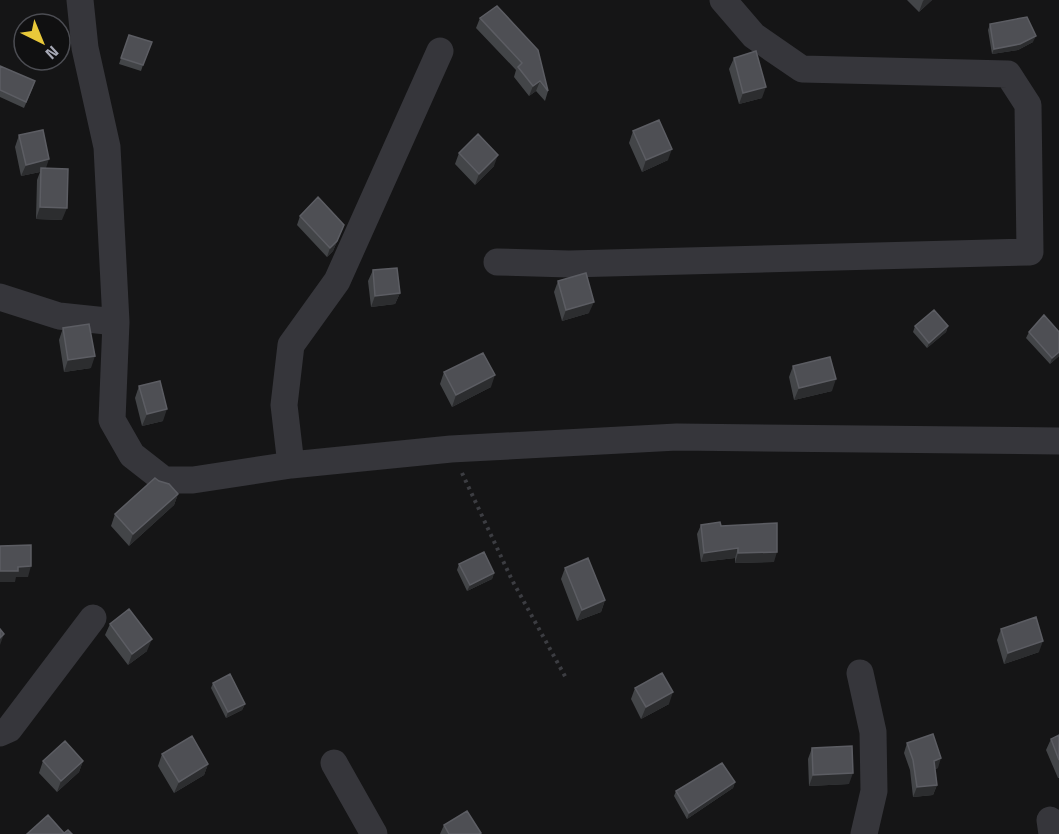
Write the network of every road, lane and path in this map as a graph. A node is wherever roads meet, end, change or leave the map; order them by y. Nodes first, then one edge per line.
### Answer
1 (80, 0) edge
2 (723, 0) edge
3 (440, 51) dead end
4 (497, 262) dead end
5 (0, 297) edge
6 (116, 322) junction
7 (1059, 441) edge
8 (451, 449) junction
9 (291, 465) junction
10 (93, 618) dead end
11 (860, 673) dead end
12 (566, 678) dead end
13 (0, 733) edge
14 (334, 763) dead end
15 (374, 834) edge
16 (864, 834) edge

1 - 6 street
2 - 4 street
3 - 9 street
5 - 6 street
6 - 9 street
7 - 8 street
8 - 9 street
8 - 12 path
10 - 13 street
11 - 16 street
14 - 15 street

